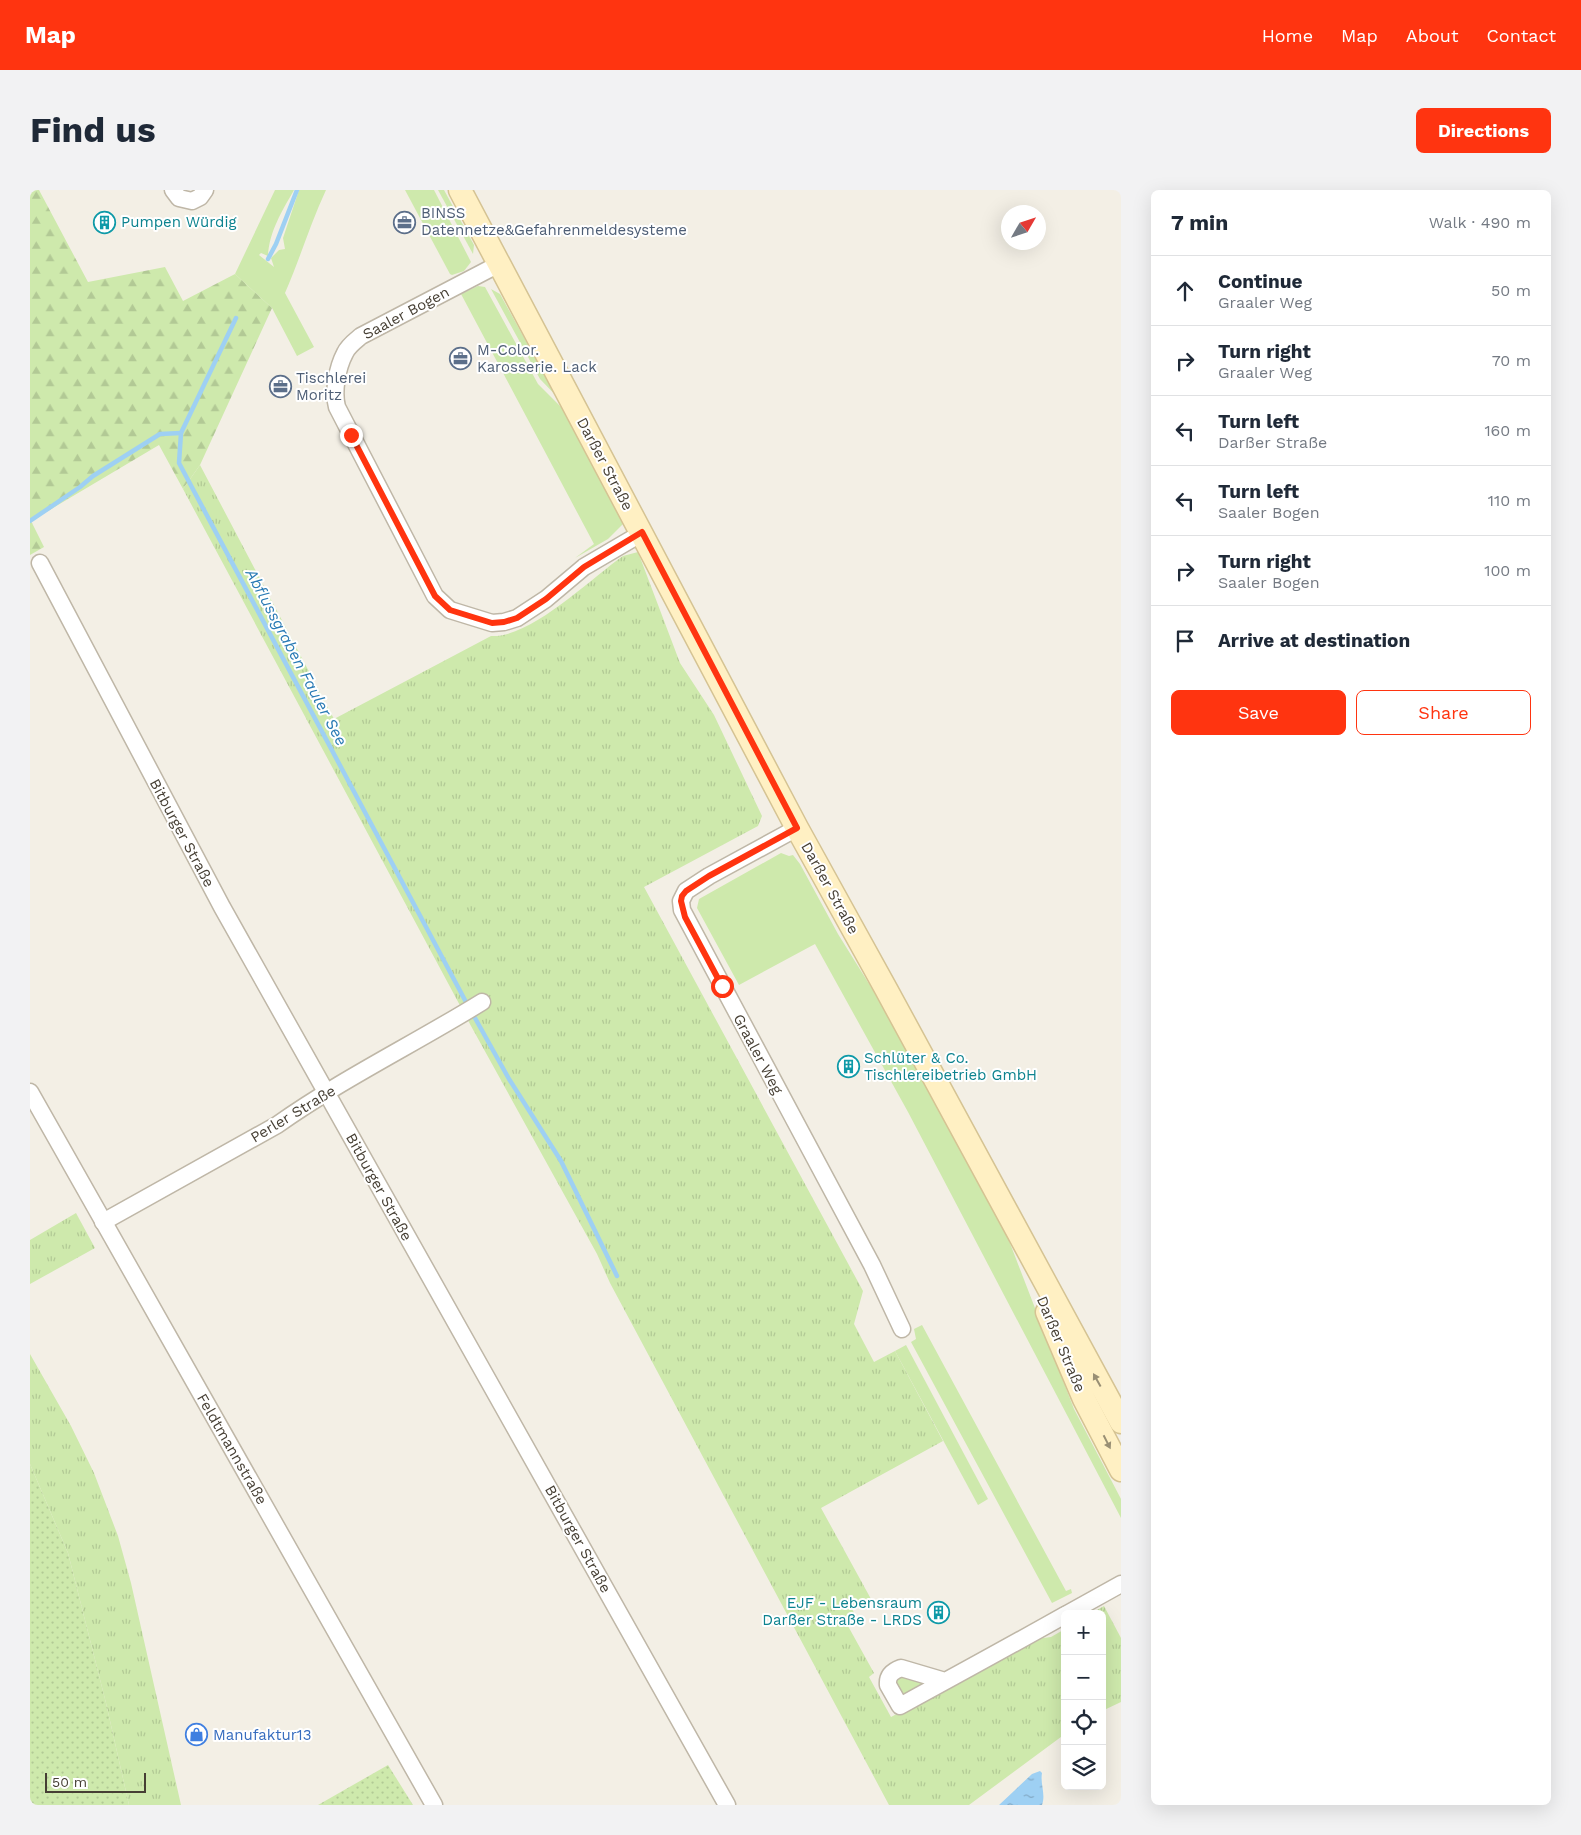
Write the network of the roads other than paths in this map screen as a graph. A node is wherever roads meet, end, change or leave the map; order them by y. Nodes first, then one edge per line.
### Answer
1 (173, 190) edge
2 (205, 190) edge
3 (460, 190) edge
4 (499, 264) junction
5 (642, 532) junction
6 (40, 563) dead end
7 (797, 828) junction
8 (482, 1002) dead end
9 (30, 1092) edge
10 (326, 1093) junction
11 (1008, 1213) junction
12 (103, 1222) junction
13 (902, 1329) dead end
14 (1121, 1422) edge
15 (1121, 1470) edge
16 (1121, 1584) edge
17 (1073, 1610) edge
18 (1061, 1617) edge
19 (945, 1681) dead end
20 (434, 1805) edge
21 (727, 1805) edge

1 - 2 street
3 - 4 main road, Darßer Straße
4 - 5 main road, Darßer Straße
4 - 5 street, Saaler Bogen
5 - 7 main road, Darßer Straße
6 - 10 street, Bitburger Straße
7 - 11 main road, Darßer Straße
7 - 13 street, Graaler Weg
8 - 10 street, Perler Straße
9 - 12 street, Feldtmannstraße
10 - 12 street, Perler Straße
10 - 21 street, Bitburger Straße
14 -> 11 main road, Darßer Straße
11 -> 15 main road, Darßer Straße
12 - 20 street, Feldtmannstraße
16 - 17 street
18 - 19 street

